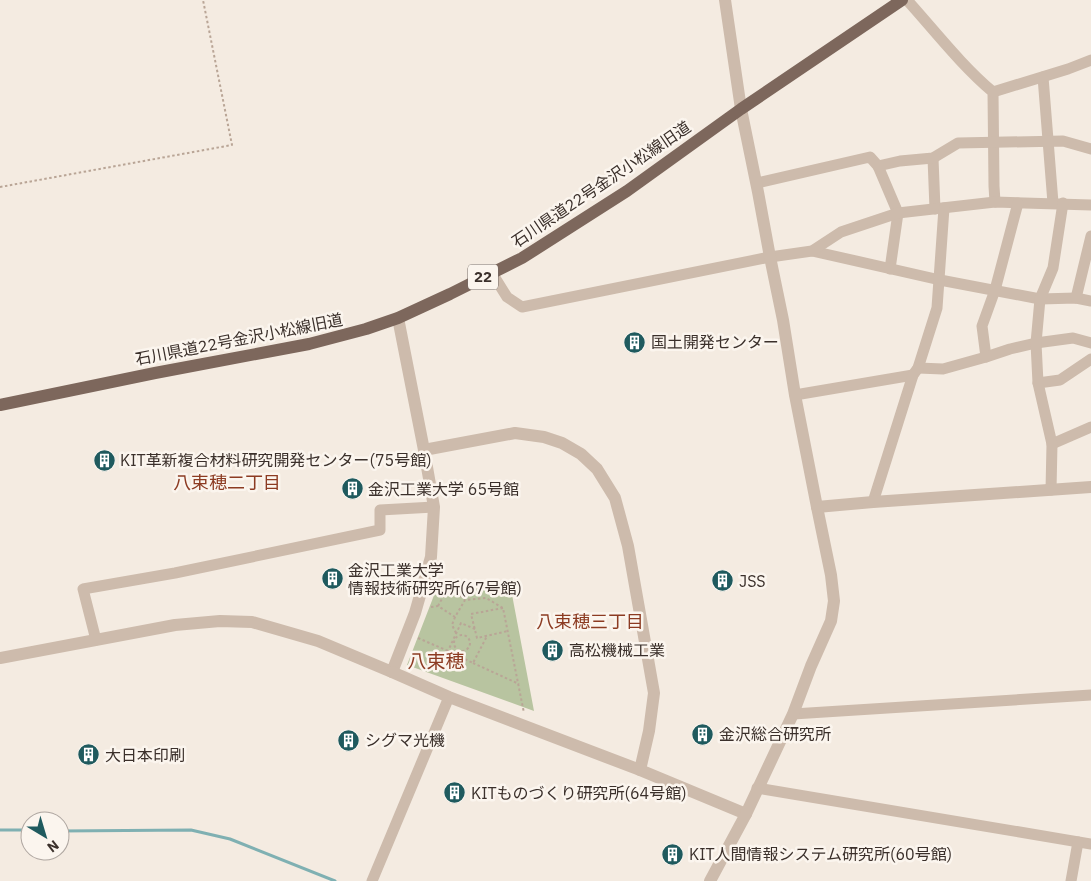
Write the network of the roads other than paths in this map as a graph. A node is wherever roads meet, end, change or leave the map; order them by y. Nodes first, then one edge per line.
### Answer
1 (725, 0) edge
2 (902, 0) edge
3 (908, 0) edge
4 (1091, 60) edge
5 (1043, 77) junction
6 (993, 92) junction
7 (741, 109) junction
8 (993, 142) junction
9 (1048, 142) junction
10 (1091, 149) edge
11 (933, 158) junction
12 (878, 166) junction
13 (757, 183) junction
14 (995, 202) junction
15 (1018, 203) junction
16 (1058, 203) junction
17 (1091, 204) edge
18 (940, 209) junction
19 (898, 213) junction
20 (1091, 236) edge
21 (812, 251) junction
22 (770, 257) junction
23 (890, 269) junction
24 (492, 273) junction
25 (940, 280) junction
26 (995, 290) junction
27 (1076, 298) junction
28 (1040, 299) junction
29 (1091, 301) edge
30 (398, 318) junction
31 (1036, 343) junction
32 (1091, 343) edge
33 (986, 357) junction
34 (1091, 359) edge
35 (915, 372) junction
36 (1038, 383) junction
37 (795, 395) junction
38 (0, 405) edge
39 (1091, 427) edge
40 (1052, 444) junction
41 (424, 450) junction
42 (1091, 487) edge
43 (1051, 490) junction
44 (873, 502) junction
45 (434, 507) junction
46 (817, 508) junction
47 (96, 640) junction
48 (0, 658) edge
49 (392, 672) junction
50 (1091, 695) edge
51 (449, 697) junction
52 (793, 714) junction
53 (640, 770) junction
54 (757, 788) junction
55 (746, 814) junction
56 (1078, 842) junction
57 (1091, 844) edge
58 (372, 881) edge
59 (710, 881) edge
60 (1071, 881) edge

1 - 7 street
2 - 7 main road, 石川県道22号金沢小松線旧道 / 22
3 - 6 street
4 - 5 street
5 - 6 street
5 - 9 street
6 - 8 street
7 - 13 street
7 - 24 main road, 石川県道22号金沢小松線旧道 / 22
8 - 9 street
8 - 11 street
8 - 14 street
9 - 10 street
9 - 16 street
11 - 12 street
11 - 18 street
12 - 13 street
12 - 19 street
13 - 22 street
14 - 15 street
14 - 18 street
15 - 16 street
15 - 26 street
16 - 17 street
16 - 28 street
18 - 19 street
18 - 25 street
19 - 21 street
19 - 23 street
20 - 27 street
21 - 22 street
21 - 23 street
22 - 24 street
22 - 37 street
23 - 25 street
24 - 30 main road, 石川県道22号金沢小松線旧道 / 22
25 - 26 street
25 - 35 street
26 - 28 street
26 - 33 street
27 - 28 street
27 - 29 street
28 - 31 street
30 - 38 main road, 石川県道22号金沢小松線旧道 / 22
30 - 41 street
31 - 32 street
31 - 33 street
31 - 36 street
33 - 35 street
34 - 36 street
35 - 37 street
35 - 44 street
36 - 40 street
37 - 46 street
39 - 40 street
40 - 43 street
41 - 45 street
41 - 53 street
42 - 43 street
43 - 44 street
44 - 46 street
45 - 47 street
45 - 49 street
46 - 52 street
47 - 48 street
47 - 49 street
49 - 51 street
50 - 52 street
51 - 53 street
51 - 58 street
52 - 54 street
53 - 55 street
54 - 55 street
54 - 56 street
55 - 59 street
56 - 57 street
56 - 60 street

